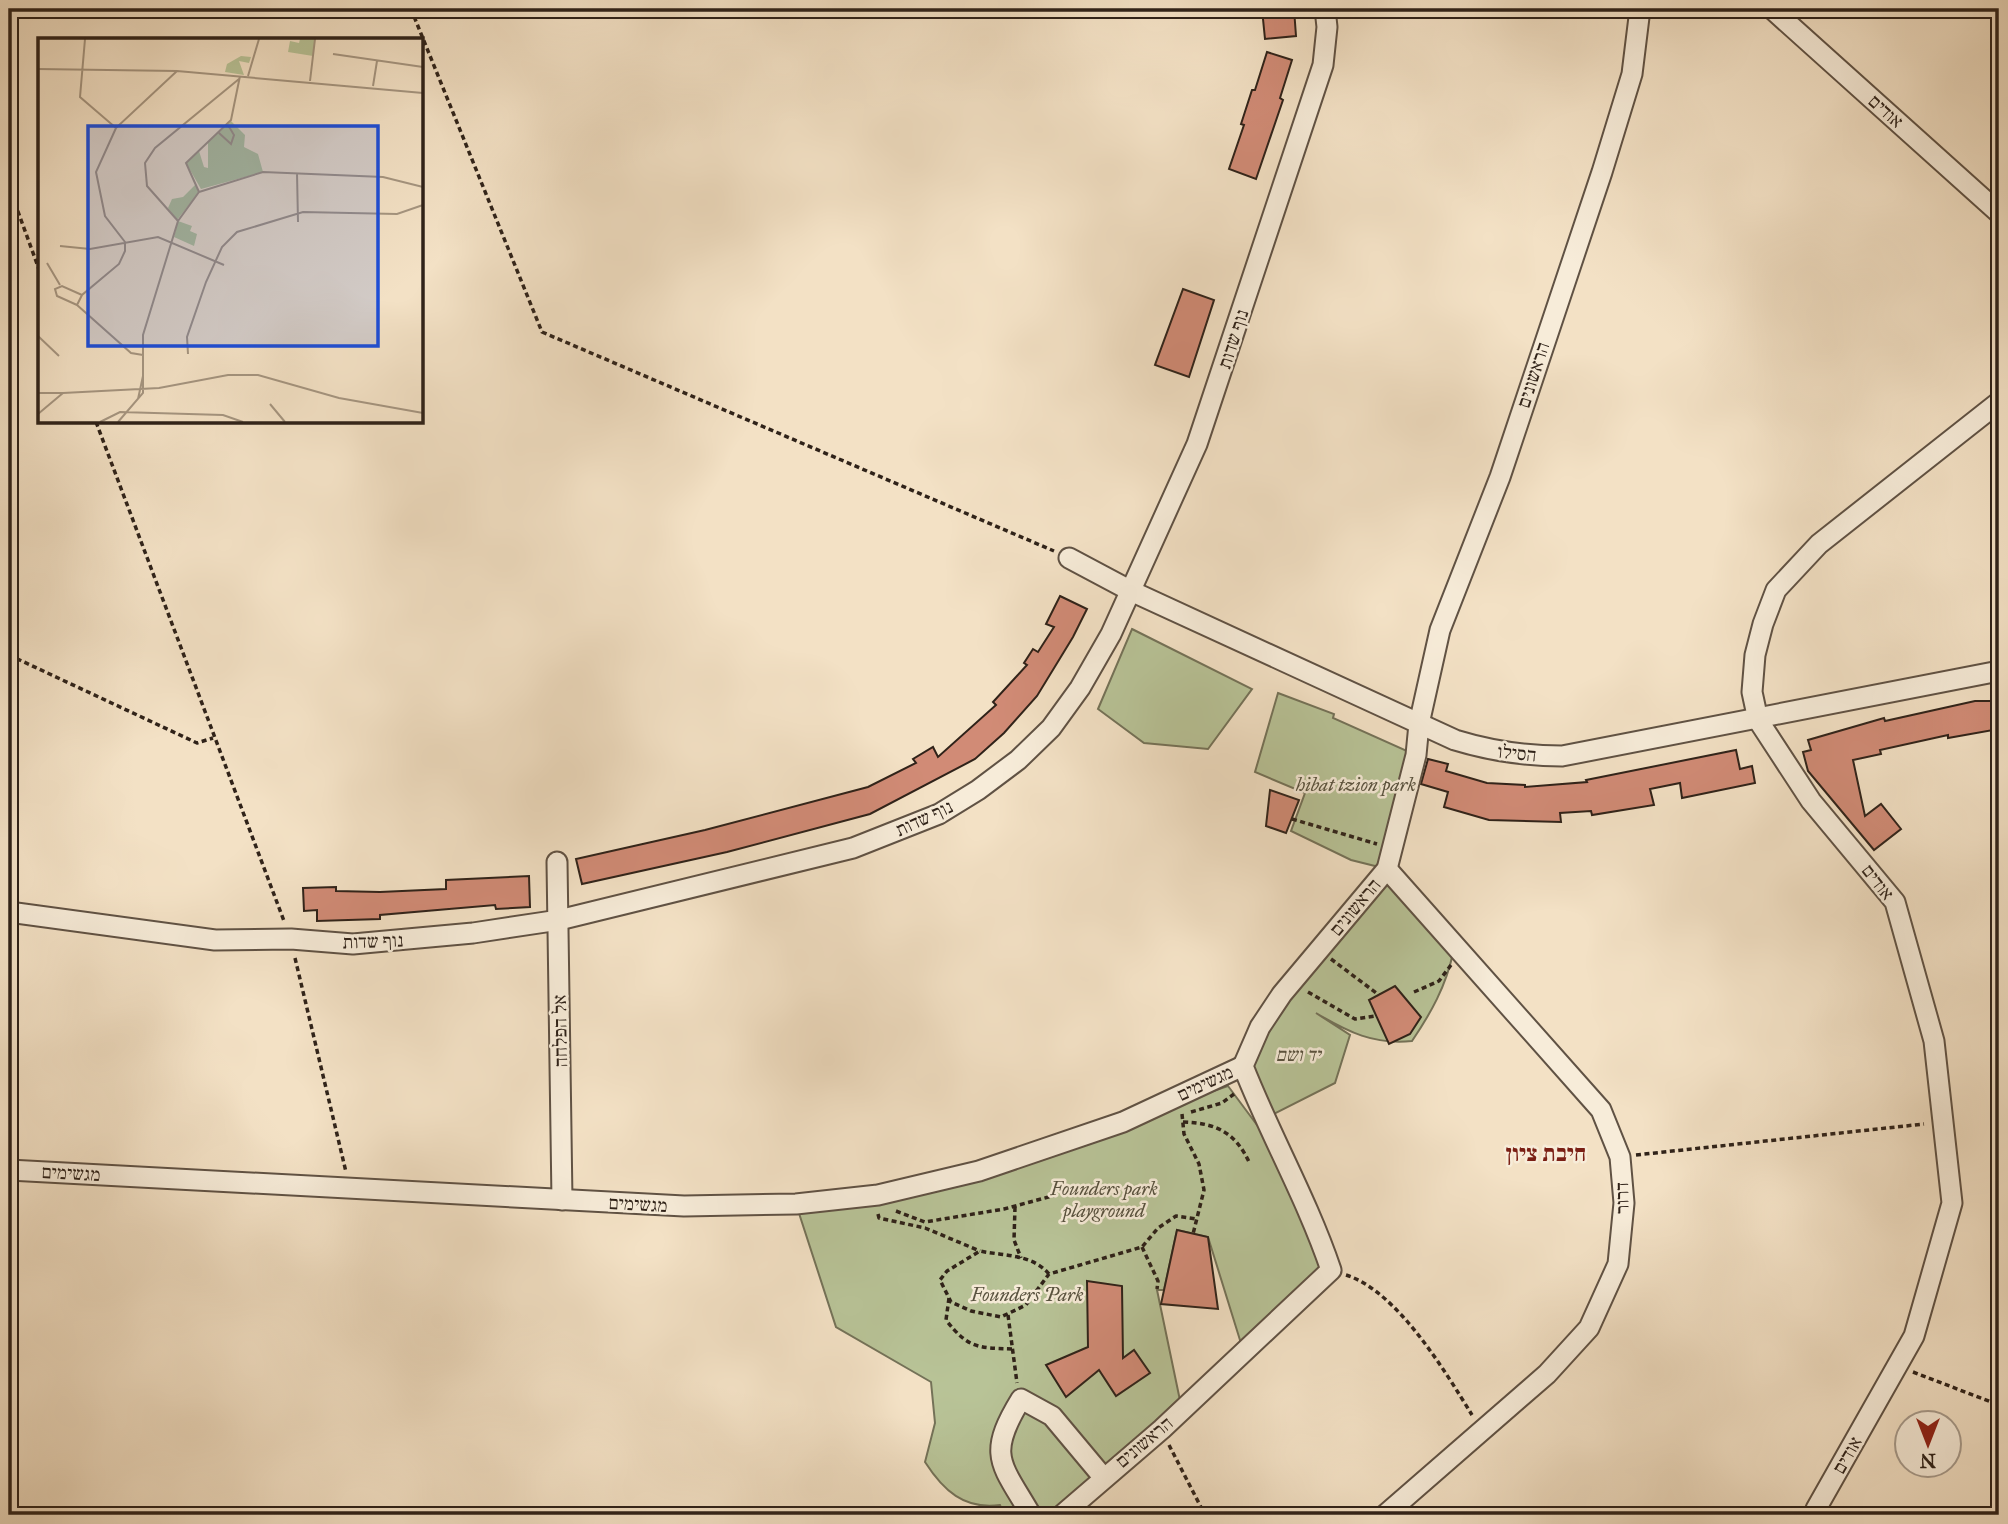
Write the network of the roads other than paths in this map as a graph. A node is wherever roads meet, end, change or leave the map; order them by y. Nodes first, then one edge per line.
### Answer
1 (1325, 9) edge
2 (1640, 9) edge
3 (1772, 9) edge
4 (1999, 213) edge
5 (1999, 402) edge
6 (1069, 558) road end
7 (1131, 591) junction
8 (1999, 671) edge
9 (1758, 720) junction
10 (1419, 724) junction
11 (557, 862) dead end
12 (1387, 869) junction
13 (9, 912) edge
14 (559, 920) junction
15 (1243, 1066) junction
16 (9, 1170) edge
17 (562, 1200) junction
18 (1103, 1477) junction
19 (1816, 1513) edge
20 (1031, 1515) edge
21 (1062, 1515) edge
22 (1385, 1515) edge

1 - 7 street, נוף שדות
2 - 10 street, הראשונים
3 - 4 street, אודים
5 - 9 street, אודים
6 - 7 street, הסילו
7 - 10 street, הסילו
7 - 14 street, נוף שדות
8 - 9 street, הסילו
9 - 10 street, הסילו
9 - 19 street, אודים
10 - 12 street, הראשונים
11 - 14 street, אל הפלחה
12 - 15 street, הראשונים
12 - 22 street, דרור
13 - 14 street, נוף שדות
14 - 17 street, אל הפלחה
15 - 17 street, מגשימים
15 - 18 street, הראשונים
16 - 17 street, מגשימים
18 - 20 street
18 - 21 street, הראשונים

